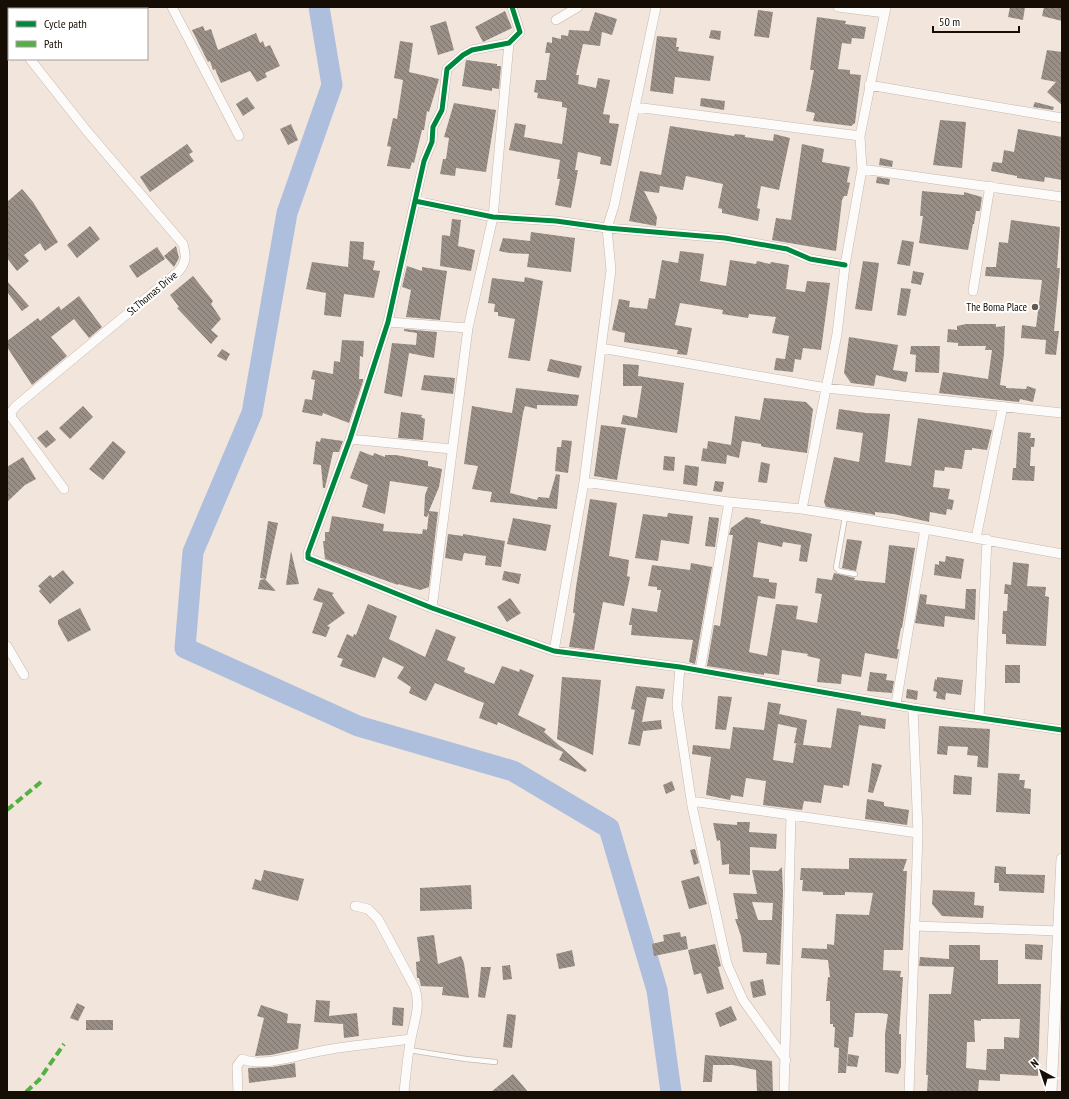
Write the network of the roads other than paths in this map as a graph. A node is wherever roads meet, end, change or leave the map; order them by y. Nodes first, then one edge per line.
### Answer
1 (172, 7) edge
2 (512, 7) edge
3 (578, 7) edge
4 (656, 7) edge
5 (838, 7) edge
6 (885, 10) edge
7 (556, 20) dead end
8 (509, 43) junction
9 (31, 60) edge
10 (869, 85) junction
11 (635, 107) junction
12 (1062, 118) edge
13 (238, 136) dead end
14 (860, 136) junction
15 (862, 169) junction
16 (990, 186) junction
17 (1062, 196) edge
18 (415, 201) junction
19 (493, 217) junction
20 (607, 228) junction
21 (845, 265) junction
22 (973, 291) dead end
23 (388, 322) junction
24 (468, 328) junction
25 (601, 348) junction
26 (826, 388) junction
27 (1003, 406) junction
28 (1062, 413) edge
29 (350, 439) junction
30 (451, 449) junction
31 (584, 482) junction
32 (64, 489) dead end
33 (729, 502) junction
34 (802, 510) junction
35 (845, 517) junction
36 (925, 529) junction
37 (976, 538) junction
38 (987, 540) junction
39 (1062, 554) edge
40 (856, 574) dead end
41 (432, 608) junction
42 (7, 646) edge
43 (554, 651) junction
44 (680, 667) junction
45 (700, 671) junction
46 (24, 675) dead end
47 (896, 704) junction
48 (913, 708) junction
49 (979, 718) junction
50 (1062, 730) edge
51 (692, 802) junction
52 (791, 815) junction
53 (918, 833) junction
54 (1062, 859) edge
55 (355, 906) dead end
56 (914, 926) junction
57 (1059, 931) junction
58 (410, 1039) junction
59 (409, 1050) junction
60 (786, 1060) junction
61 (495, 1062) dead end
62 (238, 1092) edge
63 (404, 1092) edge
64 (784, 1092) edge
65 (909, 1092) edge
66 (1051, 1092) edge

1 - 13 street
2 - 8 street
3 - 7 street
4 - 11 street
5 - 6 street
6 - 10 street
8 - 18 street
8 - 19 street
9 - 32 street, St.Thomas Drive
10 - 12 street
10 - 14 street
11 - 14 street
11 - 20 street
14 - 15 street
15 - 16 street
15 - 21 street
16 - 17 street
16 - 22 street
18 - 19 street
18 - 23 street
19 - 20 street
19 - 24 street
20 - 21 street
20 - 25 street
21 - 26 street
23 - 24 street
23 - 29 street
24 - 30 street
25 - 26 street
25 - 31 street
26 - 27 street
26 - 34 street
27 - 28 street
27 - 37 street
29 - 30 street
29 - 41 street
30 - 41 street
31 - 33 street
31 - 43 street
33 - 34 street
33 - 45 street
34 - 35 street
35 - 36 street
35 - 40 lane
36 - 37 street
36 - 47 street
37 - 38 street
38 - 39 street
38 - 49 street
41 - 43 street
42 - 46 street
43 - 44 street
44 - 45 street
44 - 51 street
45 - 47 street
47 - 48 street
48 - 49 street
48 - 53 street
49 - 50 street
51 - 52 street
51 - 60 street
52 - 53 street
52 - 60 street
53 - 56 street
54 - 57 street
55 - 58 street
56 - 57 street
56 - 65 street
57 - 66 street
58 - 59 street
58 - 62 street
59 - 61 lane
59 - 63 street
60 - 64 street

